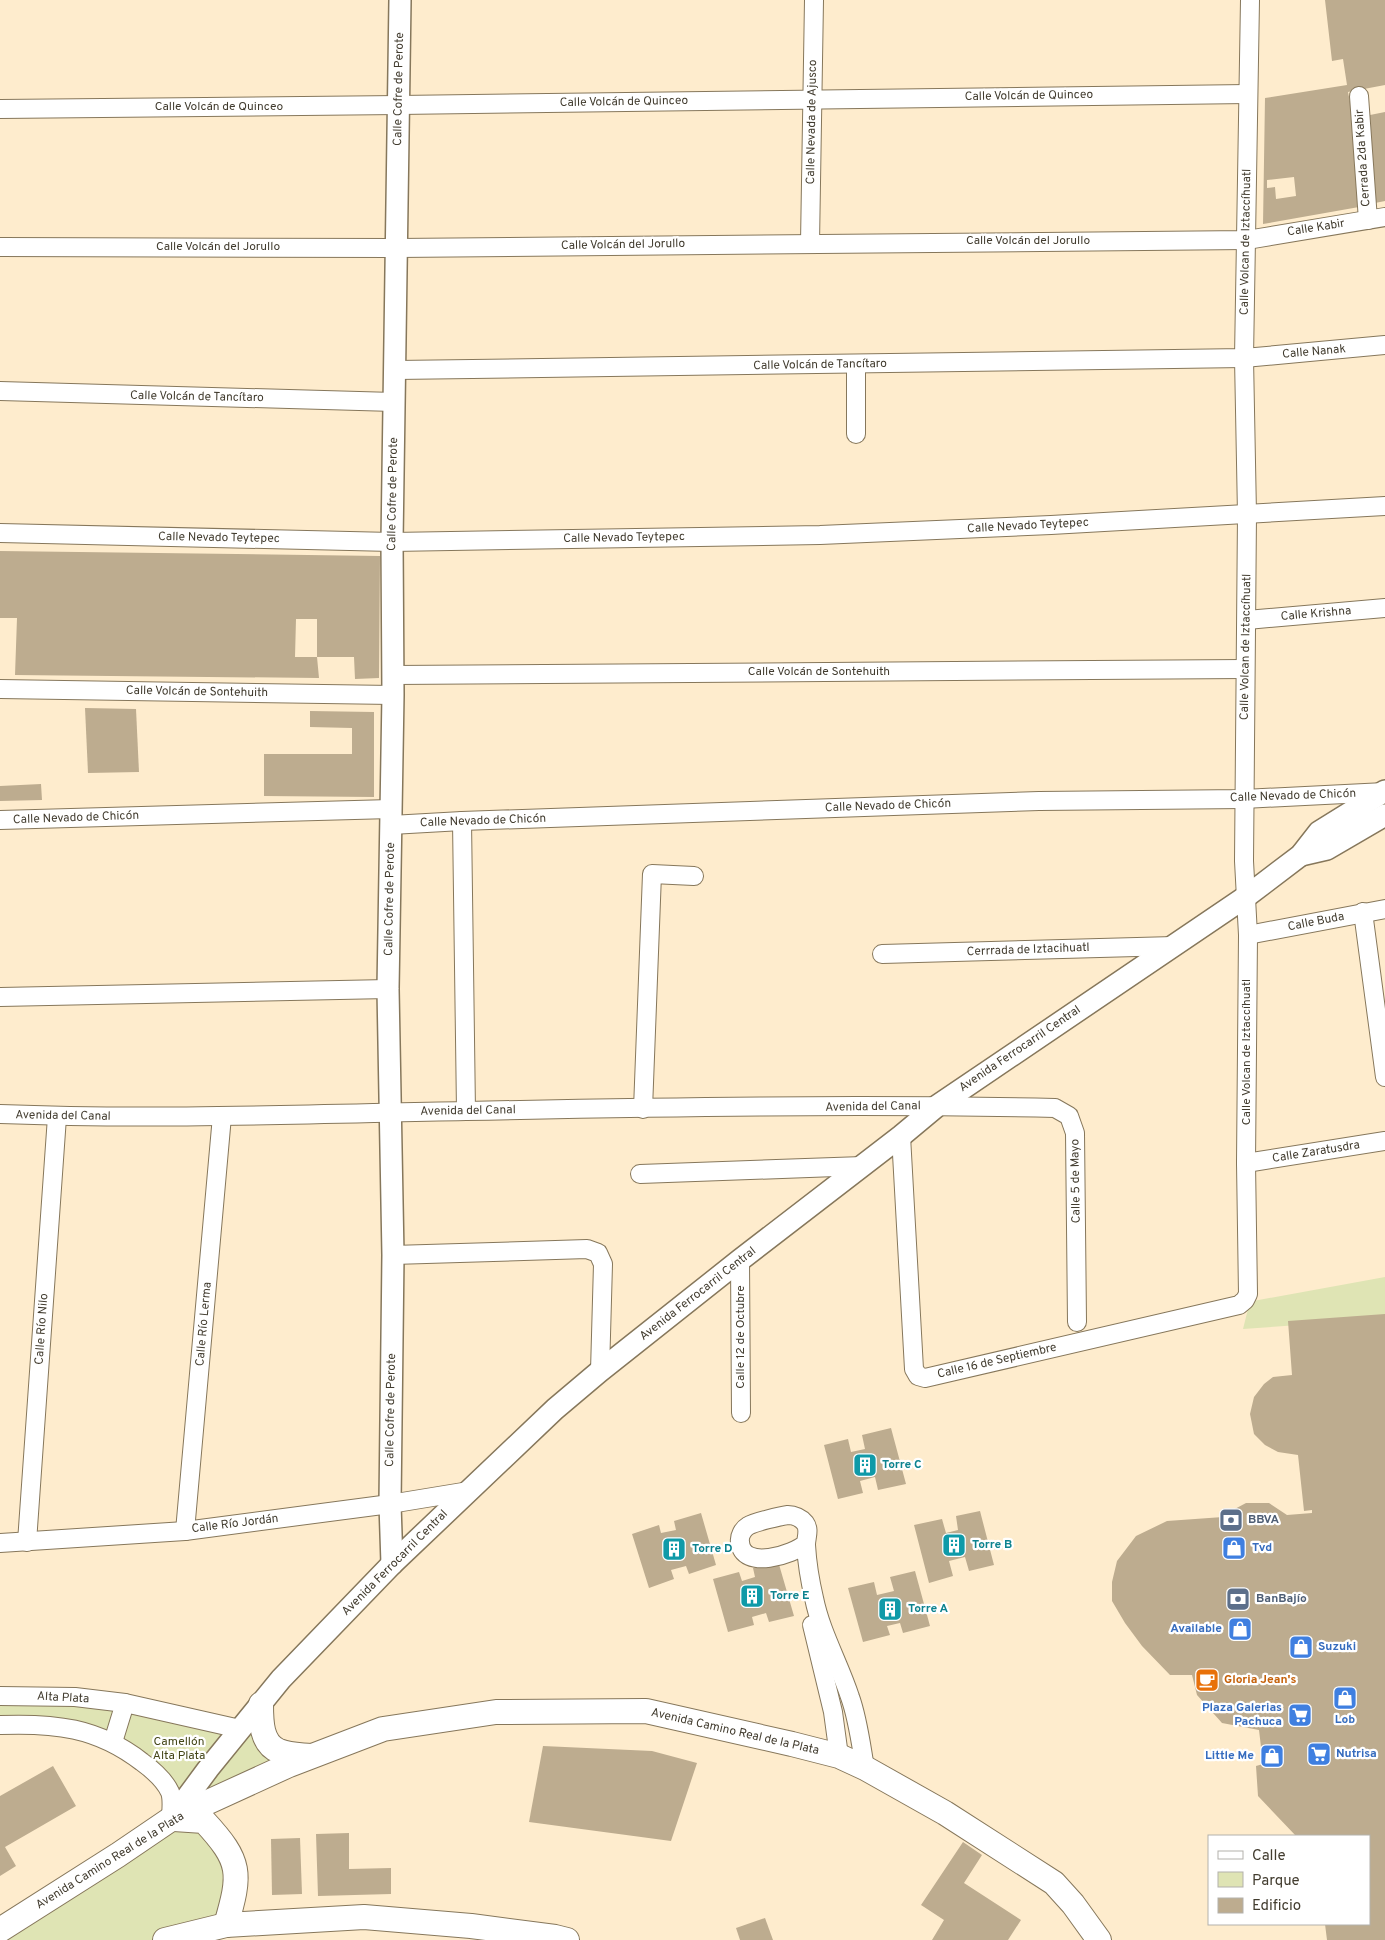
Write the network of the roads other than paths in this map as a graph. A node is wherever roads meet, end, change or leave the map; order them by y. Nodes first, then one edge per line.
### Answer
1 (400, 0) edge
2 (814, 0) edge
3 (1250, 0) edge
4 (1248, 94) junction
5 (1359, 96) dead end
6 (813, 99) junction
7 (399, 105) junction
8 (0, 108) edge
9 (1377, 218) edge
10 (1247, 240) junction
11 (810, 243) junction
12 (0, 247) edge
13 (396, 248) junction
14 (1385, 345) edge
15 (1244, 358) junction
16 (856, 364) junction
17 (396, 370) junction
18 (0, 391) edge
19 (394, 402) junction
20 (856, 434) dead end
21 (1385, 506) edge
22 (1247, 514) junction
23 (0, 533) edge
24 (392, 542) junction
25 (1385, 608) edge
26 (1247, 620) junction
27 (1245, 669) junction
28 (393, 685) junction
29 (0, 689) edge
30 (1384, 792) edge
31 (1244, 799) junction
32 (1385, 815) edge
33 (391, 817) junction
34 (0, 820) edge
35 (462, 821) junction
36 (1302, 855) junction
37 (694, 876) dead end
38 (1247, 896) junction
39 (1385, 909) edge
40 (1363, 912) junction
41 (1248, 935) junction
42 (1174, 946) junction
43 (882, 954) dead end
44 (388, 988) junction
45 (0, 997) edge
46 (1385, 1077) edge
47 (937, 1106) junction
48 (643, 1109) junction
49 (466, 1111) junction
50 (392, 1113) junction
51 (0, 1114) edge
52 (57, 1116) junction
53 (222, 1116) junction
54 (901, 1136) junction
55 (1385, 1141) edge
56 (1246, 1163) junction
57 (863, 1166) junction
58 (640, 1174) dead end
59 (393, 1255) junction
60 (740, 1260) junction
61 (1248, 1294) joint
62 (1077, 1322) dead end
63 (600, 1371) junction
64 (741, 1413) dead end
65 (469, 1491) junction
66 (390, 1504) junction
67 (185, 1531) junction
68 (27, 1542) junction
69 (0, 1543) edge
70 (392, 1564) junction
71 (0, 1696) edge
72 (125, 1703) junction
73 (261, 1704) junction
74 (0, 1725) edge
75 (240, 1729) junction
76 (113, 1742) junction
77 (310, 1756) junction
78 (839, 1756) junction
79 (865, 1768) junction
80 (170, 1819) junction
81 (226, 1925) junction
82 (0, 1930) edge
83 (165, 1940) edge
84 (567, 1940) edge
85 (1099, 1940) edge

1 - 7 street, Calle Cofre de Perote
2 - 6 street, Calle Nevada de Ajusco
3 - 4 street, Calle Volcan de Iztaccíhuatl
4 - 6 street, Calle Volcán de Quinceo
4 - 10 street, Calle Volcan de Iztaccíhuatl
5 - 9 street, Cerrada 2da Kabir
6 - 7 street, Calle Volcán de Quinceo
6 - 11 street, Calle Nevada de Ajusco
7 - 8 street, Calle Volcán de Quinceo
7 - 13 street, Calle Cofre de Perote
9 - 10 street, Calle Kabir
10 - 11 street, Calle Volcán del Jorullo
10 - 15 street, Calle Volcan de Iztaccíhuatl
11 - 13 street, Calle Volcán del Jorullo
12 - 13 street, Calle Volcán del Jorullo
13 - 17 street, Calle Cofre de Perote
14 - 15 street, Calle Nanak
15 - 16 street, Calle Volcán de Tancítaro
15 - 22 street, Calle Volcan de Iztaccíhuatl
16 - 17 street, Calle Volcán de Tancítaro
16 - 20 street
17 - 19 street, Calle Cofre de Perote
18 - 19 street, Calle Volcán de Tancítaro
19 - 24 street, Calle Cofre de Perote
21 - 22 street
22 - 24 street, Calle Nevado Teytepec
22 - 26 street, Calle Volcan de Iztaccíhuatl
23 - 24 street, Calle Nevado Teytepec
24 - 28 street, Calle Cofre de Perote
25 - 26 street, Calle Krishna
26 - 27 street, Calle Volcan de Iztaccíhuatl
27 - 28 street, Calle Volcán de Sontehuith
27 - 31 street, Calle Volcan de Iztaccíhuatl
28 - 29 street, Calle Volcán de Sontehuith
28 - 33 street, Calle Cofre de Perote
30 - 31 street, Calle Nevado de Chicón
30 - 36 street, Avenida Ferrocarril Central
31 - 35 street, Calle Nevado de Chicón
31 - 38 street, Calle Volcan de Iztaccíhuatl
32 - 36 street, Avenida Ferrocarril Central
33 - 34 street, Calle Nevado de Chicón
33 - 35 street, Calle Nevado de Chicón
33 - 44 street, Calle Cofre de Perote
35 - 49 street
36 - 38 street, Avenida Ferrocarril Central
37 - 48 street
38 - 41 street, Calle Volcan de Iztaccíhuatl
38 - 42 street, Avenida Ferrocarril Central
39 - 40 street, Calle Buda
40 - 41 street, Calle Buda
40 - 46 street
41 - 56 street, Calle Volcan de Iztaccíhuatl
42 - 43 street, Cerrrada de Iztacihuatl
42 - 47 street, Avenida Ferrocarril Central
44 - 45 street
44 - 50 street, Calle Cofre de Perote
47 - 48 street, Avenida del Canal
47 - 54 street, Avenida Ferrocarril Central
47 - 62 street, Calle 5 de Mayo
48 - 49 street, Avenida del Canal
49 - 50 street, Avenida del Canal
50 - 53 street, Avenida del Canal
50 - 59 street, Calle Cofre de Perote
51 - 52 street, Avenida del Canal
52 - 53 street, Avenida del Canal
52 - 68 street, Calle Río Nilo
53 - 67 street, Calle Río Lerma
54 - 57 street, Avenida Ferrocarril Central
54 - 61 street, Calle 16 de Septiembre
55 - 56 street, Calle Zaratusdra
56 - 61 street, Calle Volcan de Iztaccíhuatl
57 - 58 street
57 - 60 street, Avenida Ferrocarril Central
59 - 63 street
59 - 66 street, Calle Cofre de Perote
60 - 63 street, Avenida Ferrocarril Central
60 - 64 street, Calle 12 de Octubre
63 - 65 street, Avenida Ferrocarril Central
65 - 66 street, Calle Río Jordán
65 - 70 street, Avenida Ferrocarril Central
66 - 67 street, Calle Río Jordán
66 - 70 street, Calle Cofre de Perote
67 - 68 street, Calle Río Jordán
68 - 69 street, Calle Río Jordán
70 - 73 street, Avenida Ferrocarril Central
71 - 72 street, Alta Plata
72 - 75 street, Alta Plata
72 - 76 street
73 - 75 street, Avenida Ferrocarril Central
73 - 77 main road
74 - 76 street
75 - 80 street, Avenida Ferrocarril Central
76 - 80 street
77 - 78 main road, Avenida Camino Real de la Plata
77 - 80 main road, Avenida Camino Real de la Plata
78 - 79 main road, Avenida Camino Real de la Plata
78 - 79 street
79 - 85 main road, Avenida Camino Real de la Plata
80 - 81 main road
80 - 82 main road, Avenida Camino Real de la Plata
81 - 83 main road
81 - 84 main road

